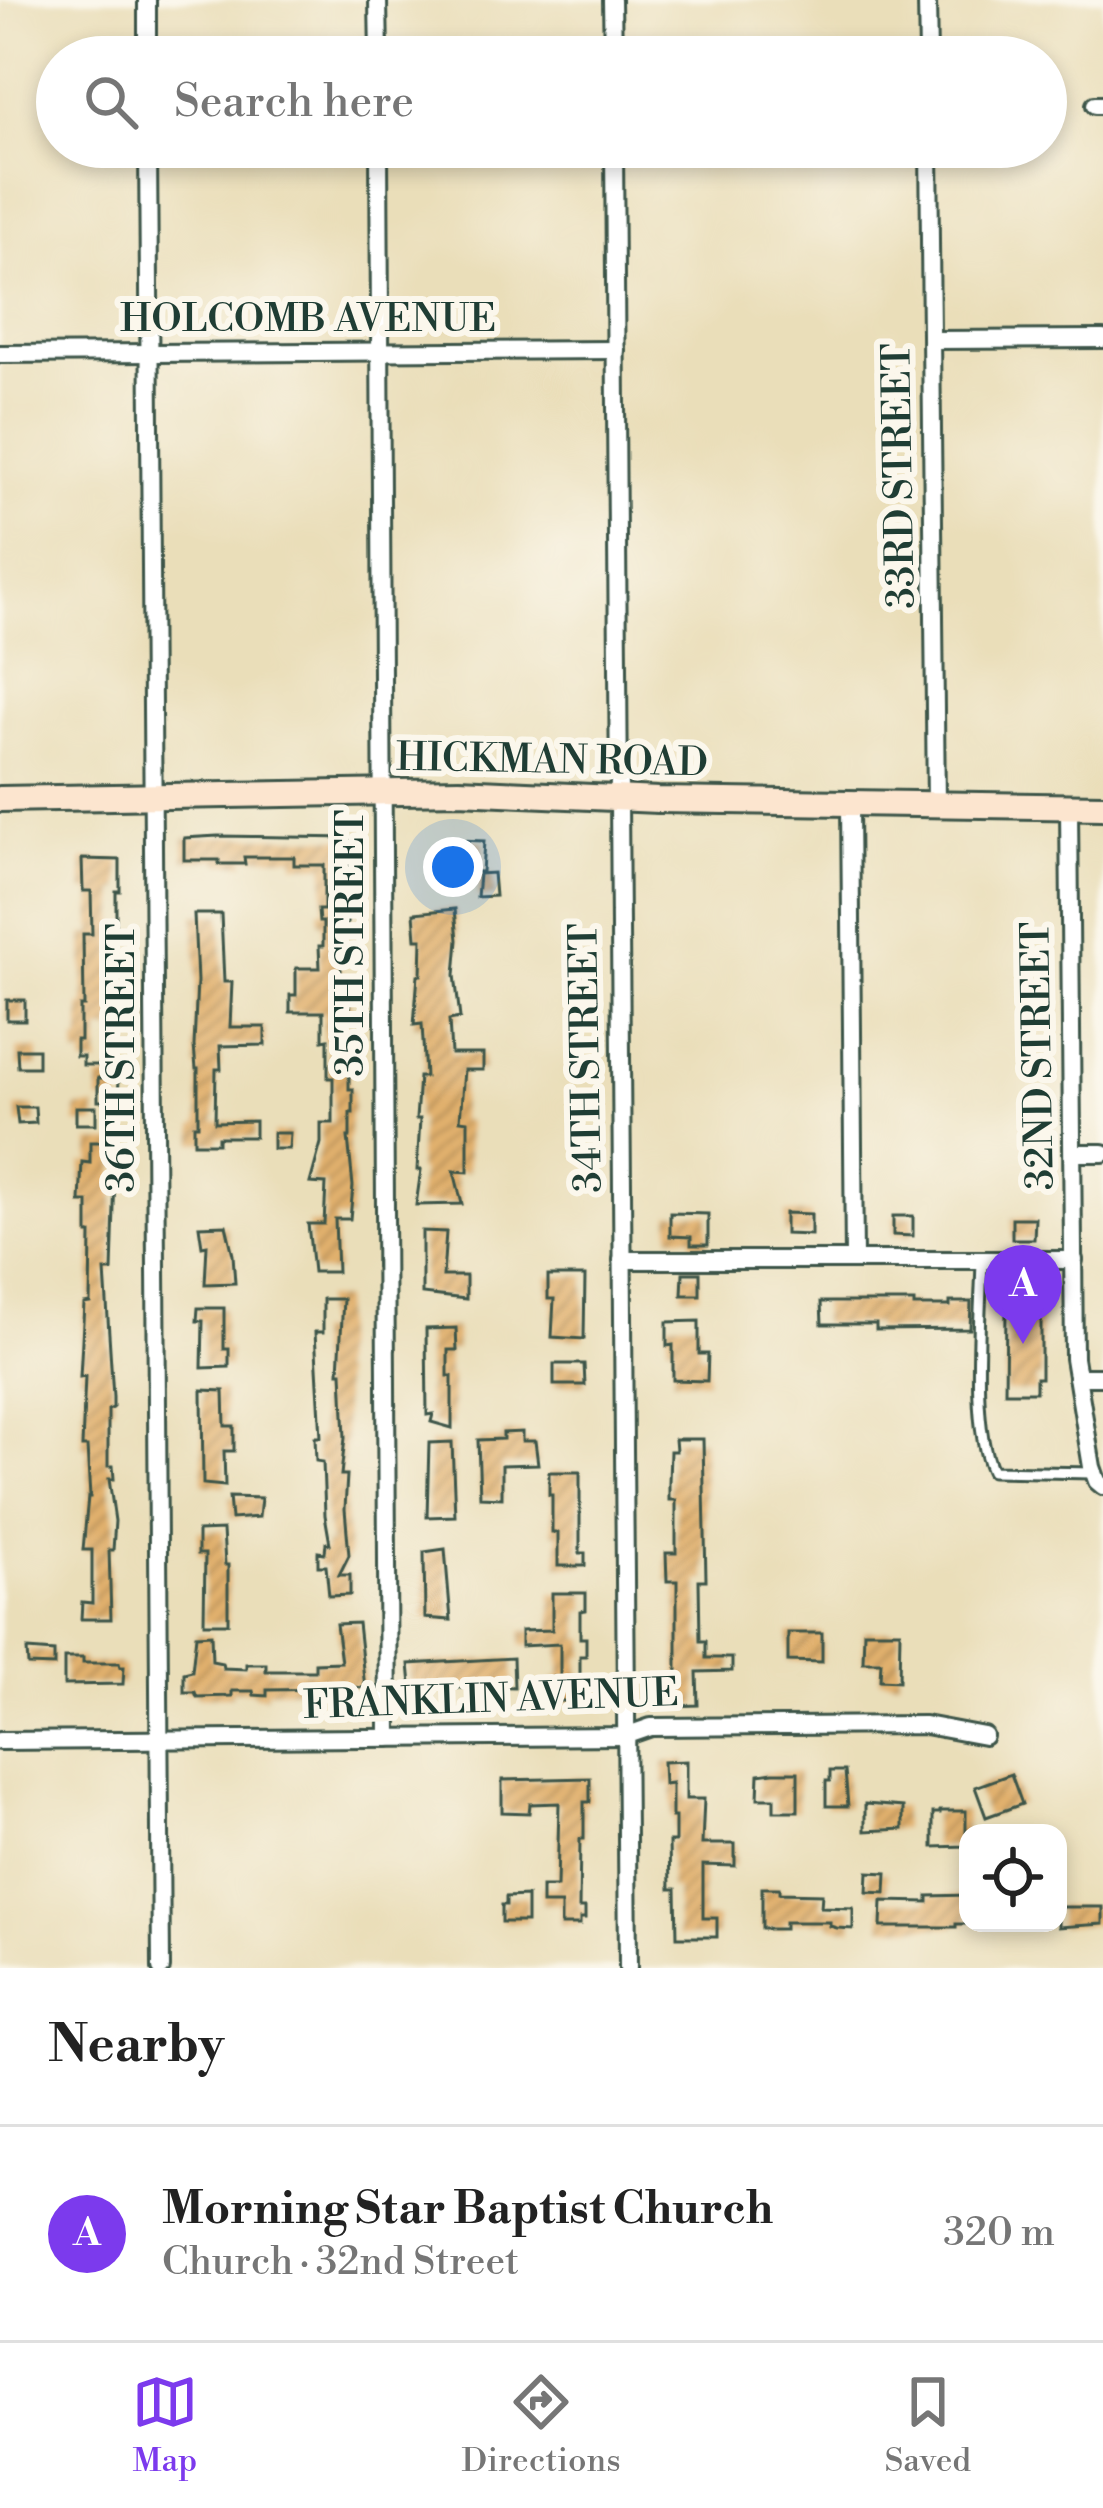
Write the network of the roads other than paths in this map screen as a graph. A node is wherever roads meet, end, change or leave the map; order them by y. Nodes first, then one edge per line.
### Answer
1 (147, 0) edge
2 (378, 0) edge
3 (612, 0) edge
4 (927, 0) edge
5 (147, 36) edge
6 (379, 36) edge
7 (613, 36) edge
8 (928, 36) edge
9 (148, 168) edge
10 (379, 168) edge
11 (614, 168) edge
12 (929, 168) edge
13 (1103, 339) edge
14 (932, 340) junction
15 (616, 350) junction
16 (381, 352) junction
17 (150, 353) junction
18 (0, 354) edge
19 (383, 792) junction
20 (154, 796) junction
21 (618, 798) junction
22 (0, 799) edge
23 (850, 803) junction
24 (936, 805) junction
25 (1070, 807) junction
26 (1103, 807) edge
27 (1073, 1153) junction
28 (1103, 1153) edge
29 (622, 1260) junction
30 (854, 1260) junction
31 (982, 1260) junction
32 (1074, 1260) junction
33 (1078, 1376) junction
34 (1103, 1376) edge
35 (1099, 1480) edge
36 (626, 1736) junction
37 (984, 1736) dead end
38 (388, 1738) junction
39 (160, 1740) junction
40 (0, 1741) edge
41 (161, 1968) edge
42 (628, 1968) edge

1 - 5 street
2 - 6 street
3 - 7 street
4 - 8 street
9 - 17 street, 36TH STREET
10 - 16 street, 35TH STREET
11 - 15 street, 34TH STREET
12 - 14 street, 33RD STREET
13 - 14 street
14 - 24 street, 33RD STREET
15 - 16 street, HOLCOMB AVENUE
15 - 21 street, 34TH STREET
16 - 17 street, HOLCOMB AVENUE
16 - 19 street, 35TH STREET
17 - 18 street, HOLCOMB AVENUE
17 - 20 street, 36TH STREET
19 - 20 main road, HICKMAN ROAD
19 - 21 main road, HICKMAN ROAD
19 - 38 street, 35TH STREET
20 - 22 main road, HICKMAN ROAD
20 - 39 street, 36TH STREET
21 - 23 main road, HICKMAN ROAD
21 - 29 street, 34TH STREET
23 - 24 main road, HICKMAN ROAD
23 - 30 street
24 - 25 main road, HICKMAN ROAD
25 - 26 main road, HICKMAN ROAD
25 - 27 street, 32ND STREET
27 - 28 street
27 - 32 street, 32ND STREET
29 - 30 street
29 - 36 street, 34TH STREET
30 - 31 street
31 - 32 street
31 - 35 lane
32 - 33 street, 32ND STREET
33 - 34 street
33 - 35 street, 32ND STREET
36 - 37 street, FRANKLIN AVENUE
36 - 38 street, FRANKLIN AVENUE
36 - 42 street, 34TH STREET
38 - 39 street, FRANKLIN AVENUE
39 - 40 street, FRANKLIN AVENUE
39 - 41 street, 36TH STREET

